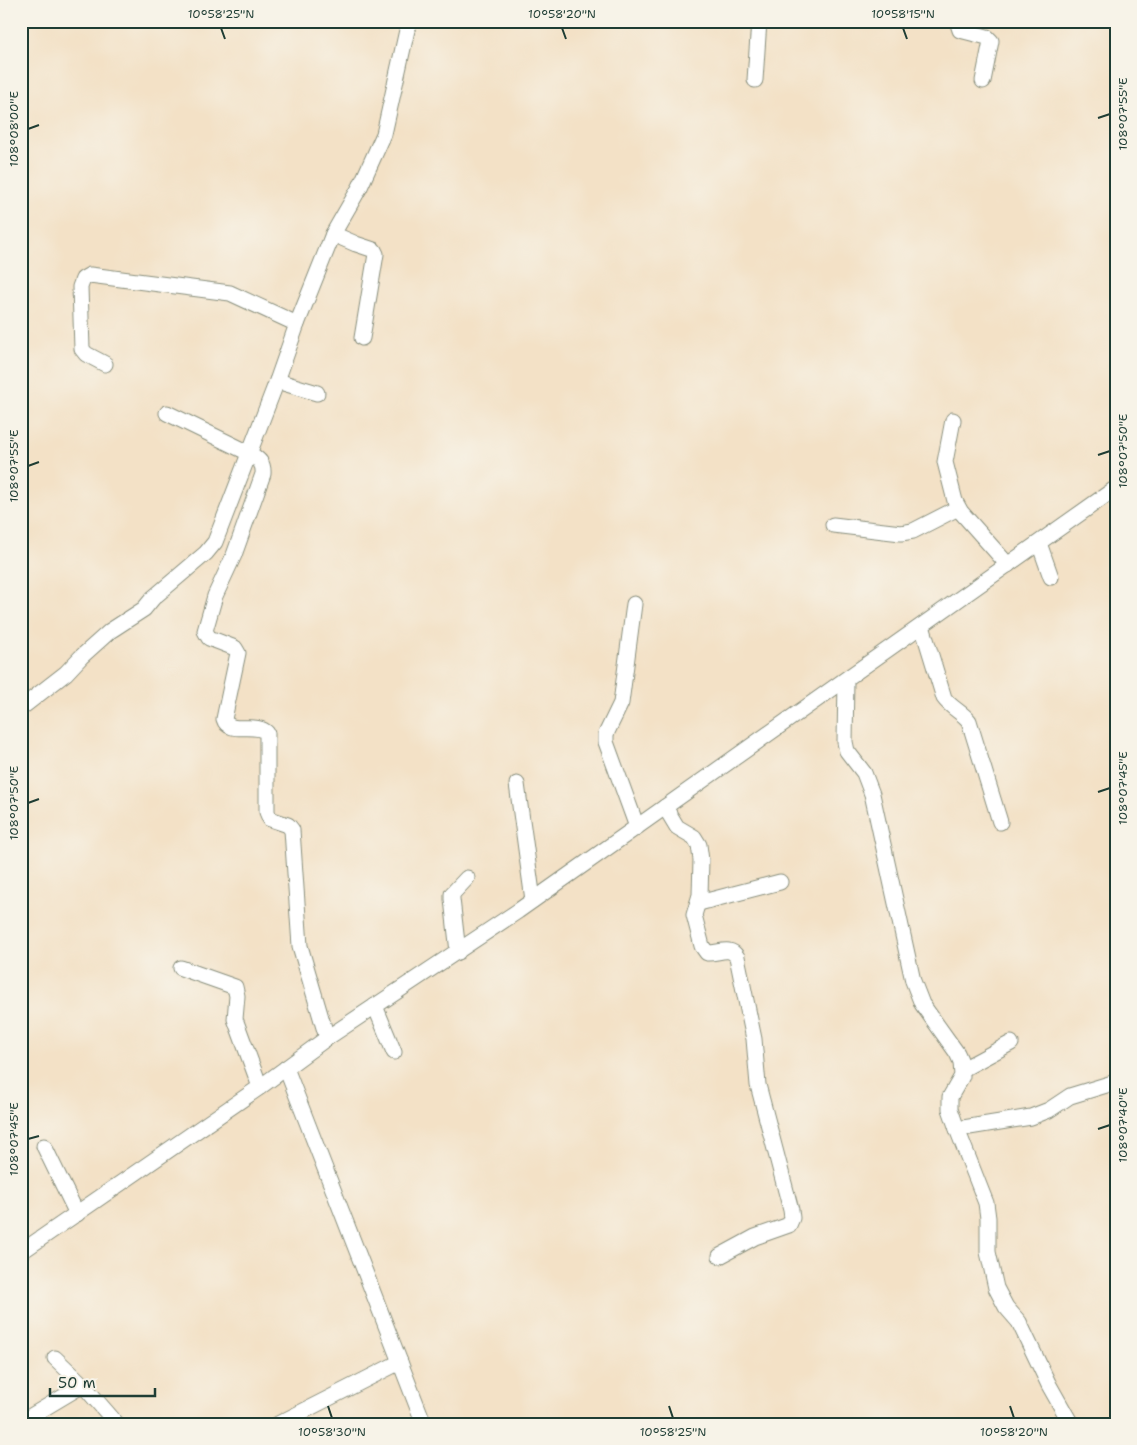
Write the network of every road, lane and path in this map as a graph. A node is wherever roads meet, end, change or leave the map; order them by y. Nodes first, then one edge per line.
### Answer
1 (409, 21) edge
2 (759, 21) edge
3 (957, 21) edge
4 (755, 80) dead end
5 (983, 81) dead end
6 (334, 234) junction
7 (297, 324) junction
8 (362, 338) dead end
9 (106, 364) dead end
10 (282, 382) junction
11 (317, 393) dead end
12 (167, 413) dead end
13 (954, 420) dead end
14 (254, 457) junction
15 (1116, 488) edge
16 (958, 508) junction
17 (833, 525) dead end
18 (1039, 543) junction
19 (1008, 565) junction
20 (1051, 577) dead end
21 (634, 604) dead end
22 (922, 626) junction
23 (846, 680) junction
24 (21, 708) edge
25 (517, 784) dead end
26 (666, 807) junction
27 (1000, 822) dead end
28 (637, 827) junction
29 (467, 878) dead end
30 (780, 882) dead end
31 (533, 900) junction
32 (698, 903) junction
33 (458, 952) junction
34 (180, 968) dead end
35 (375, 1006) junction
36 (327, 1038) junction
37 (1011, 1043) dead end
38 (394, 1052) dead end
39 (286, 1068) junction
40 (963, 1069) junction
41 (1116, 1082) edge
42 (260, 1087) junction
43 (957, 1130) junction
44 (44, 1146) dead end
45 (77, 1214) junction
46 (21, 1252) edge
47 (720, 1256) dead end
48 (55, 1358) dead end
49 (400, 1362) junction
50 (83, 1385) junction
51 (21, 1422) edge
52 (117, 1424) edge
53 (278, 1424) edge
54 (424, 1424) edge
55 (1071, 1424) edge

1 - 6 street
2 - 4 street
3 - 5 street
6 - 7 street
6 - 8 street
7 - 9 street
7 - 10 street
10 - 11 street
10 - 14 street
12 - 14 street
13 - 16 street
14 - 24 street
14 - 36 street
15 - 18 street
16 - 17 street
16 - 19 street
18 - 19 street
18 - 20 street
19 - 22 street
21 - 28 street
22 - 23 street
22 - 27 street
23 - 26 street
23 - 40 street
25 - 31 street
26 - 28 street
26 - 32 street
28 - 31 street
29 - 33 street
30 - 32 street
31 - 33 street
32 - 47 street
33 - 35 street
34 - 42 street
35 - 36 street
35 - 38 street
36 - 39 street
37 - 40 street
39 - 42 street
39 - 49 street
40 - 43 street
41 - 43 street
42 - 45 street
43 - 55 street
44 - 45 street
45 - 46 street
48 - 50 street
49 - 53 street
49 - 54 street
50 - 51 street
50 - 52 street

